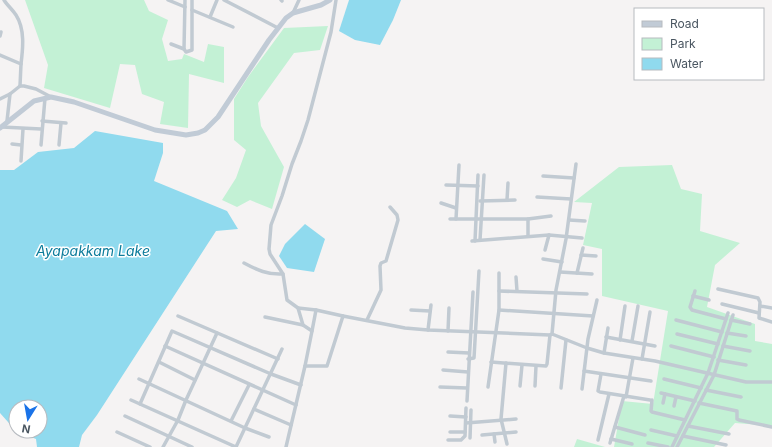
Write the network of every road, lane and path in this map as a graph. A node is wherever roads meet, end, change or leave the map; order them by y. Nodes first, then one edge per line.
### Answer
1 (4, 0) edge
2 (168, 0) edge
3 (185, 0) edge
4 (192, 0) edge
5 (217, 0) edge
6 (224, 0) edge
7 (299, 0) edge
8 (330, 0) edge
9 (336, 0) edge
10 (185, 8) junction
11 (192, 10) junction
12 (293, 13) junction
13 (210, 17) junction
14 (233, 27) dead end
15 (278, 28) junction
16 (171, 44) dead end
17 (184, 49) junction
18 (0, 55) edge
19 (21, 64) junction
20 (20, 86) junction
21 (10, 94) junction
22 (51, 96) junction
23 (0, 98) edge
24 (45, 98) junction
25 (7, 121) junction
26 (42, 121) junction
27 (61, 123) junction
28 (66, 123) dead end
29 (1, 127) edge
30 (23, 128) junction
31 (41, 129) junction
32 (12, 144) dead end
33 (22, 145) junction
34 (41, 145) dead end
35 (59, 145) dead end
36 (21, 160) dead end
37 (576, 164) dead end
38 (459, 165) dead end
39 (478, 175) dead end
40 (484, 175) dead end
41 (543, 176) dead end
42 (574, 178) junction
43 (508, 183) dead end
44 (446, 185) dead end
45 (458, 186) junction
46 (478, 186) junction
47 (538, 197) dead end
48 (572, 199) junction
49 (482, 200) junction
50 (507, 200) junction
51 (515, 200) dead end
52 (477, 201) junction
53 (440, 203) dead end
54 (390, 207) dead end
55 (456, 208) junction
56 (551, 216) dead end
57 (476, 218) junction
58 (481, 218) junction
59 (450, 219) dead end
60 (456, 219) junction
61 (528, 219) junction
62 (568, 220) junction
63 (585, 221) dead end
64 (548, 234) junction
65 (528, 236) junction
66 (566, 236) junction
67 (582, 238) dead end
68 (480, 240) junction
69 (583, 248) dead end
70 (546, 250) dead end
71 (581, 255) junction
72 (596, 256) dead end
73 (543, 259) dead end
74 (562, 262) junction
75 (244, 263) dead end
76 (479, 271) dead end
77 (560, 272) junction
78 (499, 273) dead end
79 (578, 273) junction
80 (283, 274) junction
81 (592, 274) dead end
82 (516, 277) dead end
83 (718, 289) dead end
84 (499, 291) junction
85 (517, 291) junction
86 (694, 291) dead end
87 (473, 292) dead end
88 (556, 293) junction
89 (587, 294) dead end
90 (693, 296) junction
91 (597, 300) dead end
92 (709, 300) dead end
93 (722, 304) dead end
94 (430, 305) dead end
95 (625, 306) dead end
96 (638, 306) dead end
97 (760, 306) junction
98 (298, 308) junction
99 (449, 308) dead end
100 (772, 308) edge
101 (316, 310) junction
102 (412, 310) dead end
103 (498, 310) junction
104 (430, 311) junction
105 (650, 312) dead end
106 (554, 313) junction
107 (728, 313) dead end
108 (759, 313) junction
109 (733, 315) dead end
110 (178, 316) dead end
111 (343, 316) junction
112 (593, 316) junction
113 (265, 317) dead end
114 (726, 319) junction
115 (367, 320) junction
116 (676, 320) dead end
117 (731, 320) junction
118 (772, 322) edge
119 (750, 324) dead end
120 (303, 325) junction
121 (608, 328) dead end
122 (428, 330) junction
123 (312, 331) junction
124 (448, 331) junction
125 (470, 332) junction
126 (475, 332) junction
127 (495, 332) junction
128 (722, 332) junction
129 (217, 333) junction
130 (727, 333) junction
131 (551, 334) junction
132 (677, 334) dead end
133 (746, 336) dead end
134 (606, 337) junction
135 (566, 340) junction
136 (620, 340) junction
137 (632, 341) junction
138 (644, 344) junction
139 (718, 344) junction
140 (165, 346) junction
141 (655, 346) dead end
142 (671, 346) dead end
143 (723, 346) junction
144 (210, 347) junction
145 (282, 348) dead end
146 (586, 348) junction
147 (750, 351) dead end
148 (448, 352) dead end
149 (469, 353) junction
150 (604, 353) junction
151 (714, 357) junction
152 (633, 358) junction
153 (278, 359) junction
154 (468, 359) junction
155 (642, 359) junction
156 (718, 360) junction
157 (158, 362) junction
158 (491, 362) junction
159 (506, 363) junction
160 (203, 364) junction
161 (522, 365) junction
162 (746, 365) dead end
163 (305, 366) junction
164 (536, 366) junction
165 (443, 370) dead end
166 (584, 371) junction
167 (468, 372) junction
168 (708, 373) junction
169 (271, 374) junction
170 (601, 374) junction
171 (714, 375) junction
172 (630, 378) junction
173 (139, 379) dead end
174 (664, 379) dead end
175 (195, 380) junction
176 (651, 381) dead end
177 (772, 382) edge
178 (149, 383) junction
179 (249, 384) junction
180 (301, 385) junction
181 (520, 386) dead end
182 (535, 386) dead end
183 (440, 387) dead end
184 (488, 387) dead end
185 (467, 388) junction
186 (561, 388) dead end
187 (701, 388) junction
188 (582, 389) dead end
189 (706, 390) junction
190 (263, 391) junction
191 (609, 394) junction
192 (625, 396) junction
193 (676, 397) junction
194 (741, 397) dead end
195 (702, 398) junction
196 (696, 399) junction
197 (131, 400) dead end
198 (186, 400) junction
199 (467, 401) dead end
200 (663, 403) dead end
201 (699, 403) junction
202 (140, 404) junction
203 (296, 405) junction
204 (674, 406) dead end
205 (466, 408) dead end
206 (254, 409) junction
207 (471, 410) dead end
208 (125, 416) dead end
209 (450, 416) dead end
210 (466, 417) junction
211 (516, 419) dead end
212 (178, 420) junction
213 (685, 420) junction
214 (231, 421) junction
215 (502, 421) junction
216 (468, 423) junction
217 (291, 426) junction
218 (688, 426) junction
219 (772, 426) edge
220 (615, 427) junction
221 (245, 428) junction
222 (651, 430) dead end
223 (117, 432) dead end
224 (450, 432) dead end
225 (465, 432) junction
226 (516, 432) dead end
227 (504, 433) junction
228 (494, 434) junction
229 (729, 434) dead end
230 (482, 435) dead end
231 (645, 435) dead end
232 (170, 436) junction
233 (269, 436) dead end
234 (678, 436) junction
235 (683, 436) junction
236 (470, 438) dead end
237 (611, 439) junction
238 (448, 440) dead end
239 (598, 440) dead end
240 (495, 442) dead end
241 (610, 443) dead end
242 (648, 443) dead end
243 (507, 444) dead end
244 (632, 444) dead end
245 (726, 445) dead end
246 (150, 447) edge
247 (163, 447) edge
248 (192, 447) edge
249 (236, 447) edge
250 (286, 447) edge
251 (668, 447) edge
252 (672, 447) edge
253 (677, 447) edge

1 - 19 street
2 - 10 street
3 - 10 street
4 - 11 street
5 - 13 street
6 - 15 street
7 - 12 street
8 - 12 main road
9 - 80 street
10 - 17 street
11 - 13 street
11 - 17 street
12 - 15 main road
13 - 14 street
15 - 22 main road
16 - 17 street
18 - 19 street
19 - 20 street
20 - 21 street
20 - 22 street
21 - 23 street
21 - 25 street
22 - 24 main road
24 - 25 main road
24 - 26 street
25 - 29 main road
26 - 27 street
26 - 31 street
27 - 28 street
27 - 35 street
29 - 30 street
30 - 31 street
30 - 33 street
31 - 34 street
32 - 33 street
33 - 36 street
37 - 42 street
38 - 45 street
39 - 46 street
40 - 49 street
41 - 42 street
42 - 48 street
43 - 50 street
44 - 45 street
45 - 46 street
45 - 55 street
46 - 52 street
47 - 48 street
48 - 62 street
49 - 50 street
49 - 52 street
49 - 58 street
50 - 51 street
52 - 57 street
53 - 55 street
54 - 115 street
55 - 60 street
56 - 61 street
57 - 58 street
57 - 60 street
57 - 68 street
58 - 61 street
58 - 68 street
59 - 60 street
61 - 65 street
62 - 63 street
62 - 66 street
64 - 65 street
64 - 66 street
64 - 70 street
65 - 68 street
66 - 67 street
66 - 74 street
69 - 71 street
71 - 72 street
71 - 79 street
73 - 74 street
74 - 77 street
75 - 80 street
76 - 126 street
77 - 79 street
77 - 88 street
78 - 84 street
79 - 81 street
80 - 98 street
82 - 85 street
83 - 97 street
84 - 85 street
84 - 103 street
85 - 88 street
86 - 90 street
87 - 125 street
88 - 89 street
88 - 106 street
90 - 92 street
90 - 114 street
91 - 112 street
93 - 108 street
94 - 104 street
95 - 136 street
96 - 137 street
97 - 100 street
97 - 108 street
98 - 101 street
98 - 120 street
99 - 124 street
101 - 111 street
101 - 123 street
102 - 104 street
103 - 106 street
103 - 127 street
104 - 122 street
105 - 138 street
106 - 112 street
106 - 131 street
107 - 114 street
108 - 118 street
109 - 117 street
110 - 129 street
111 - 115 street
111 - 163 street
112 - 146 street
113 - 120 street
114 - 128 street
115 - 122 street
116 - 128 street
117 - 119 street
117 - 130 street
120 - 123 street
121 - 134 street
122 - 124 street
123 - 163 street
124 - 125 street
125 - 126 street
125 - 149 street
126 - 127 street
126 - 154 street
127 - 131 street
127 - 158 street
128 - 139 street
129 - 144 street
129 - 153 street
130 - 133 street
130 - 143 street
131 - 135 street
131 - 164 street
132 - 139 street
134 - 136 street
134 - 150 street
135 - 146 street
135 - 186 street
136 - 137 street
137 - 138 street
138 - 141 street
138 - 155 street
139 - 151 street
140 - 144 street
140 - 157 street
140 - 160 street
142 - 151 street
143 - 147 street
143 - 156 street
144 - 160 street
144 - 169 street
145 - 153 street
146 - 150 street
146 - 166 street
148 - 149 street
149 - 154 street
150 - 152 street
151 - 168 street
152 - 155 street
152 - 172 street
153 - 169 street
154 - 167 street
155 - 168 street
156 - 162 street
156 - 171 street
157 - 175 street
157 - 178 street
158 - 159 street
158 - 184 street
159 - 161 street
159 - 215 street
160 - 175 street
160 - 179 street
161 - 164 street
161 - 181 street
163 - 180 street
164 - 182 street
165 - 167 street
166 - 170 street
166 - 188 street
167 - 185 street
168 - 171 street
168 - 187 street
169 - 180 street
169 - 190 street
170 - 172 street
170 - 191 street
171 - 177 street
171 - 189 street
172 - 176 street
172 - 192 street
173 - 178 street
174 - 187 street
175 - 198 street
178 - 198 street
178 - 202 street
179 - 190 street
179 - 214 street
180 - 203 street
183 - 185 street
185 - 199 street
187 - 196 street
189 - 194 street
189 - 195 street
190 - 203 street
190 - 206 street
191 - 192 street
191 - 239 street
192 - 213 street
192 - 220 street
193 - 196 street
193 - 200 street
193 - 204 street
195 - 196 street
195 - 201 street
196 - 213 street
197 - 202 street
198 - 212 street
198 - 214 street
201 - 218 street
201 - 219 street
202 - 212 street
203 - 217 street
205 - 210 street
206 - 217 street
206 - 221 street
207 - 216 street
208 - 232 street
209 - 210 street
210 - 216 street
211 - 215 street
212 - 232 street
212 - 249 street
213 - 234 street
214 - 221 street
215 - 216 street
215 - 227 street
216 - 225 street
216 - 236 street
217 - 250 street
218 - 229 street
218 - 235 street
220 - 231 street
220 - 237 street
221 - 233 street
221 - 249 street
222 - 234 street
223 - 246 street
224 - 225 street
225 - 238 street
226 - 227 street
227 - 228 street
227 - 243 street
228 - 230 street
228 - 240 street
232 - 247 street
232 - 248 street
234 - 252 street
235 - 245 street
235 - 253 street
237 - 241 street
237 - 244 street
242 - 251 street

